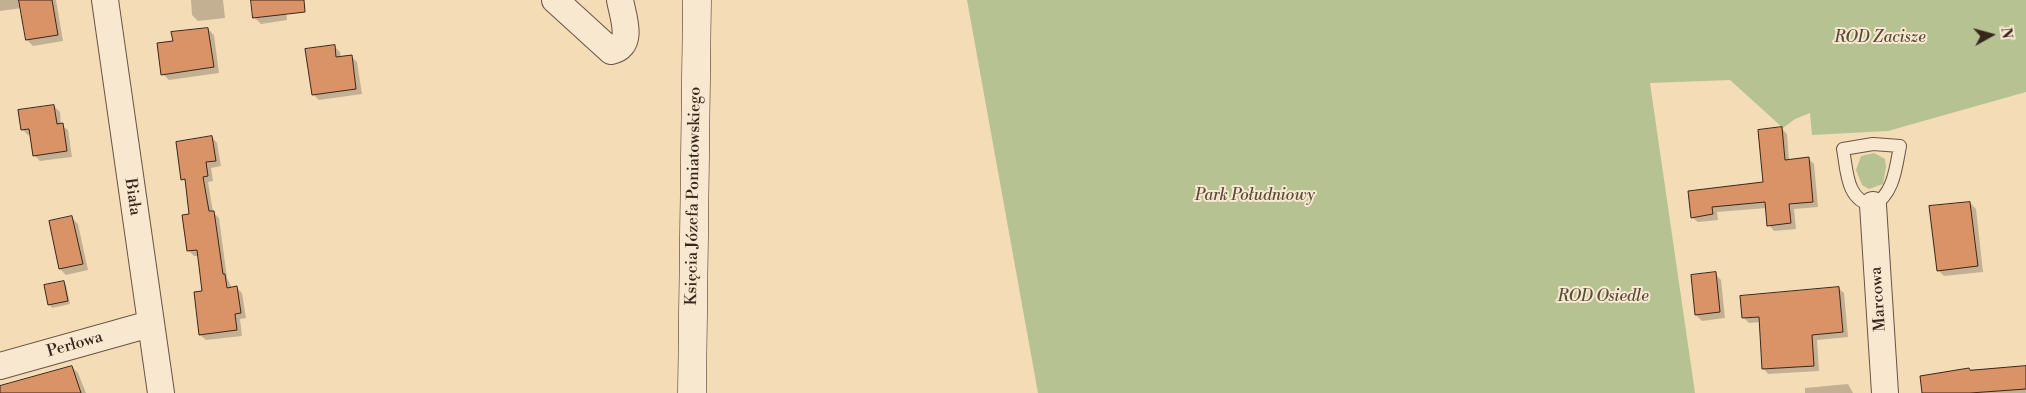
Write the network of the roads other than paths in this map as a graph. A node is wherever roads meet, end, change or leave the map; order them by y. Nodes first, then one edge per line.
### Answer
1 (105, 0) edge
2 (555, 0) edge
3 (620, 0) edge
4 (697, 0) edge
5 (1873, 205) junction
6 (150, 324) junction
7 (0, 366) edge
8 (161, 393) edge
9 (692, 393) edge
10 (1885, 393) edge

1 - 6 street, Biała
2 - 3 street
4 - 9 main road, Księcia Józefa Poniatowskiego
5 - 5 lane
5 - 10 street, Marcowa
6 - 7 street, Perłowa
6 - 8 street, Biała

